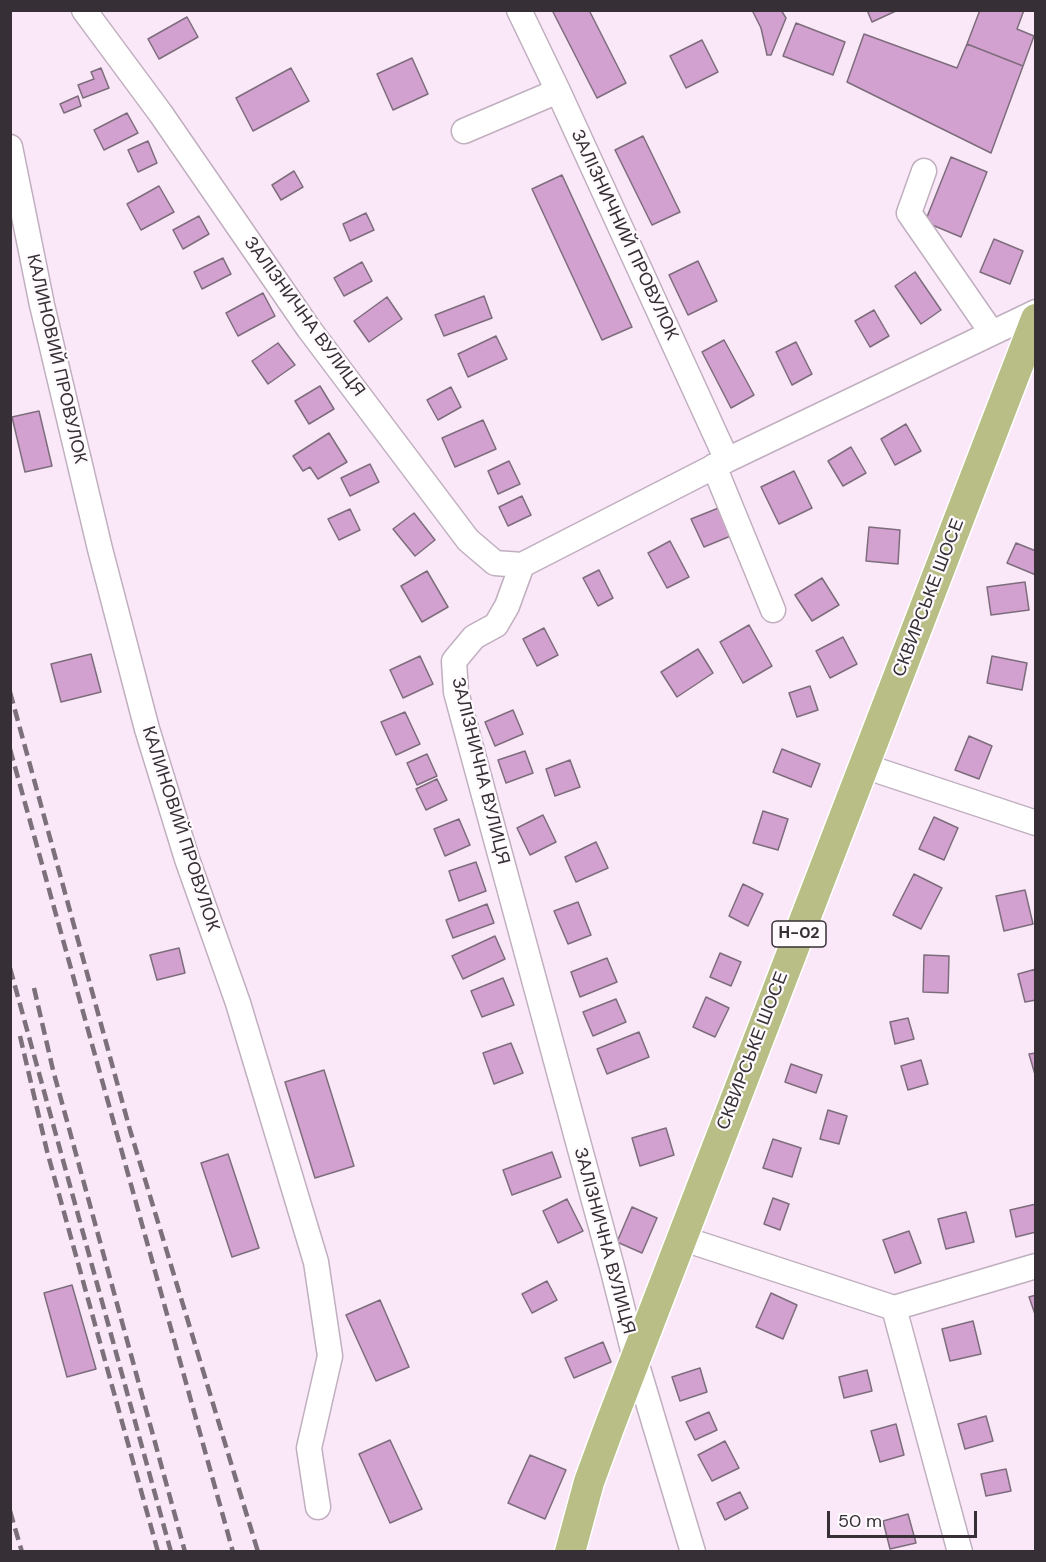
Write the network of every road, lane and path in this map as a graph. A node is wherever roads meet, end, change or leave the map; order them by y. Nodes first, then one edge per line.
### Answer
1 (84, 10) edge
2 (519, 10) edge
3 (558, 91) junction
4 (464, 131) dead end
5 (10, 147) edge
6 (924, 171) dead end
7 (1035, 312) edge
8 (1035, 319) edge
9 (992, 333) junction
10 (721, 463) junction
11 (522, 565) junction
12 (773, 609) dead end
13 (864, 766) junction
14 (1035, 824) edge
15 (681, 1238) junction
16 (1035, 1266) edge
17 (894, 1308) junction
18 (636, 1362) junction
19 (318, 1507) dead end
20 (570, 1551) edge
21 (693, 1551) edge
22 (960, 1551) edge

1 - 11 street, ЗАЛІЗНИЧНА ВУЛИЦЯ
2 - 3 street, ЗАЛІЗНИЧНИЙ ПРОВУЛОК
3 - 4 street
3 - 10 street, ЗАЛІЗНИЧНИЙ ПРОВУЛОК
5 - 19 street, КАЛИНОВИЙ ПРОВУЛОК
6 - 9 street
7 - 9 street
8 - 13 main road, СКВИРСЬКЕ ШОСЕ / Н-02
9 - 10 street
10 - 11 street
10 - 12 street, ЗАЛІЗНИЧНИЙ ПРОВУЛОК
11 - 18 street, ЗАЛІЗНИЧНА ВУЛИЦЯ
13 - 14 street
13 - 15 main road, СКВИРСЬКЕ ШОСЕ / Н-02
15 - 17 street
15 - 18 main road, СКВИРСЬКЕ ШОСЕ / Н-02
16 - 17 street
17 - 22 street
18 - 20 main road, СКВИРСЬКЕ ШОСЕ / Н-02
18 - 21 street, ЗАЛІЗНИЧНА ВУЛИЦЯ

